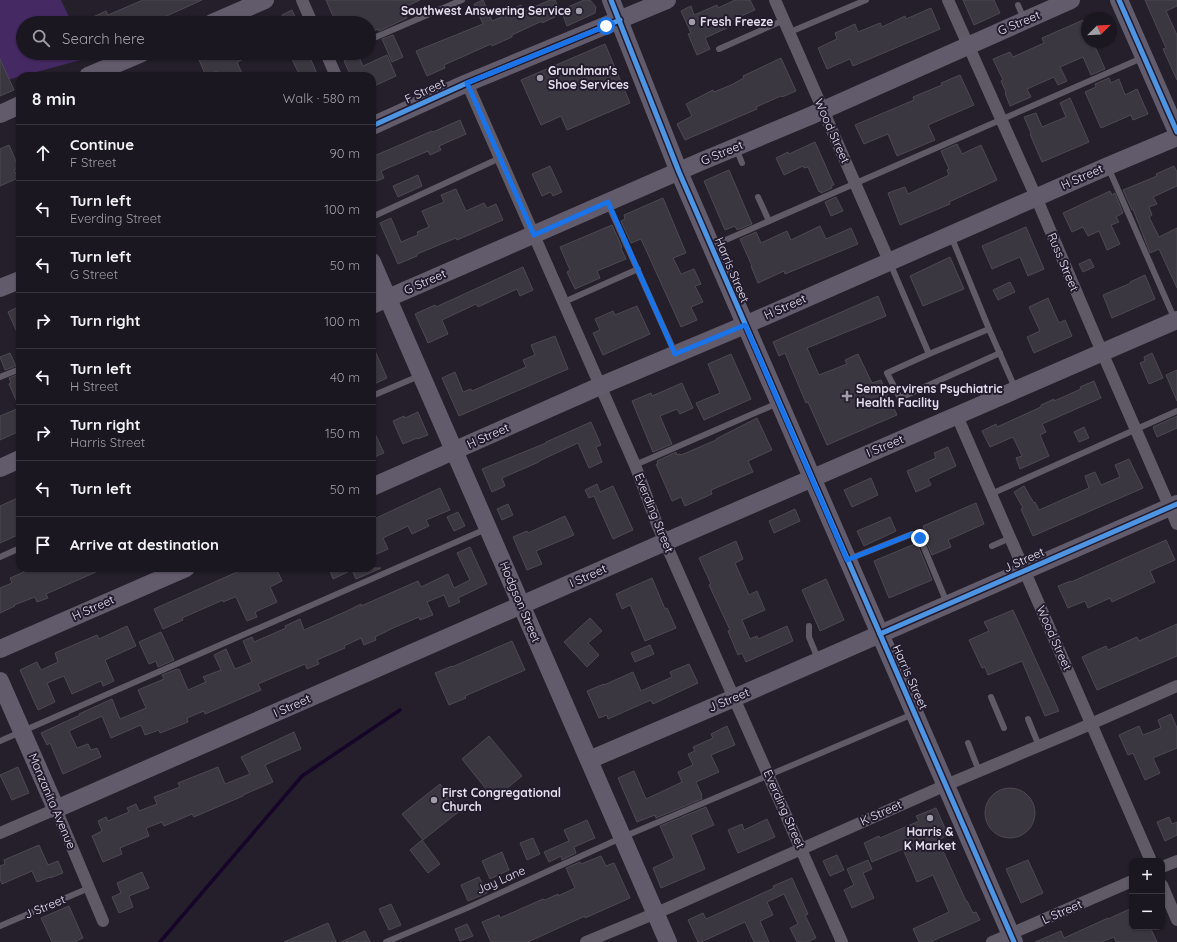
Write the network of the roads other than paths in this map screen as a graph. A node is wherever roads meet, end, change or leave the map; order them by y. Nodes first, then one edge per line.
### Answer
1 (265, 0) edge
2 (302, 0) edge
3 (462, 0) edge
4 (611, 0) edge
5 (667, 0) edge
6 (776, 0) edge
7 (866, 0) edge
8 (948, 0) edge
9 (1071, 0) edge
10 (1119, 0) edge
11 (228, 16) edge
12 (309, 16) edge
13 (620, 20) junction
14 (784, 20) junction
15 (790, 32) junction
16 (376, 37) edge
17 (968, 46) junction
18 (719, 49) dead end
19 (1144, 57) junction
20 (126, 60) edge
21 (329, 60) edge
22 (97, 72) edge
23 (334, 72) edge
24 (467, 83) junction
25 (16, 108) edge
26 (823, 110) junction
27 (0, 114) edge
28 (1002, 120) junction
29 (376, 124) edge
30 (1177, 132) edge
31 (1177, 137) edge
32 (500, 158) junction
33 (1108, 166) junction
34 (679, 172) junction
35 (855, 183) junction
36 (758, 197) dead end
37 (1036, 197) junction
38 (608, 202) junction
39 (376, 215) edge
40 (769, 221) junction
41 (534, 235) junction
42 (950, 235) junction
43 (711, 246) junction
44 (889, 261) junction
45 (638, 269) junction
46 (376, 271) edge
47 (16, 282) edge
48 (0, 288) edge
49 (388, 299) junction
50 (564, 302) junction
51 (376, 304) edge
52 (1176, 320) edge
53 (745, 325) junction
54 (989, 329) junction
55 (1102, 352) junction
56 (1000, 353) junction
57 (675, 354) junction
58 (929, 354) junction
59 (16, 371) edge
60 (421, 375) junction
61 (0, 377) edge
62 (600, 386) junction
63 (1016, 389) junction
64 (376, 394) edge
65 (779, 403) junction
66 (1177, 411) edge
67 (957, 416) junction
68 (1136, 429) junction
69 (797, 444) junction
70 (455, 451) junction
71 (862, 457) junction
72 (16, 461) edge
73 (635, 464) junction
74 (0, 468) edge
75 (811, 478) junction
76 (376, 485) edge
77 (991, 494) junction
78 (1173, 506) edge
79 (1177, 524) edge
80 (488, 528) junction
81 (1010, 538) junction
82 (665, 542) junction
83 (992, 546) dead end
84 (16, 550) edge
85 (0, 557) edge
86 (847, 560) junction
87 (941, 568) dead end
88 (934, 571) junction
89 (1024, 571) junction
90 (177, 572) edge
91 (948, 604) junction
92 (521, 606) junction
93 (809, 626) dead end
94 (880, 634) junction
95 (0, 649) edge
96 (819, 661) junction
97 (0, 681) edge
98 (1177, 686) edge
99 (991, 697) dead end
100 (734, 698) junction
101 (915, 713) junction
102 (1028, 719) dead end
103 (1092, 724) junction
104 (1004, 728) dead end
105 (22, 731) junction
106 (0, 741) edge
107 (968, 743) dead end
108 (1039, 746) junction
109 (588, 760) junction
110 (979, 771) junction
111 (768, 775) junction
112 (946, 785) junction
113 (56, 809) junction
114 (0, 833) edge
115 (623, 837) junction
116 (801, 848) junction
117 (1150, 858) edge
118 (1177, 861) edge
119 (1165, 866) edge
120 (1129, 882) edge
121 (89, 888) junction
122 (1165, 892) edge
123 (656, 913) junction
124 (1177, 920) edge
125 (103, 921) dead end
126 (0, 926) edge
127 (1012, 938) edge
128 (386, 942) edge
129 (586, 942) edge
130 (668, 942) edge
131 (842, 942) edge
132 (992, 942) edge

1 - 11 street
2 - 12 street
3 - 16 lane
4 - 13 street, Harris Street
5 - 13 street, F Street
6 - 14 street, Wood Street
7 - 15 lane
8 - 17 street, Russ Street
9 - 17 street, G Street
10 - 19 street
13 - 24 street, F Street
13 - 34 street, Harris Street
14 - 15 street, Wood Street
14 - 18 lane
15 - 26 street, Wood Street
17 - 26 street, G Street
17 - 28 street, Russ Street
19 - 28 lane
19 - 30 street
20 - 22 street
21 - 23 street
24 - 29 street, F Street
24 - 32 street, Everding Street
25 - 27 street
26 - 34 street, G Street
26 - 35 street, Wood Street
28 - 35 lane
28 - 37 street, Russ Street
31 - 33 street, H Street
32 - 39 lane
32 - 41 street, Everding Street
33 - 37 street, H Street
33 - 52 lane
34 - 38 street, G Street
34 - 43 street, Harris Street
35 - 40 lane
35 - 44 street, Wood Street
36 - 40 lane
37 - 42 street, H Street
37 - 55 street, Russ Street
38 - 41 street, G Street
38 - 45 lane
40 - 43 lane
41 - 49 street, G Street
41 - 50 street, Everding Street
42 - 44 street, H Street
42 - 54 lane
43 - 53 street, Harris Street
44 - 53 street, H Street
44 - 58 lane
45 - 50 lane
45 - 57 lane
46 - 49 street, Hodgson Street
47 - 48 street
49 - 51 street, G Street
49 - 60 street, Hodgson Street
50 - 62 street, Everding Street
52 - 55 street, I Street
53 - 57 street, H Street
53 - 65 street, Harris Street
54 - 56 lane
54 - 58 lane
55 - 63 street, I Street
55 - 68 street, Russ Street
56 - 58 lane
56 - 63 lane
57 - 62 street, H Street
59 - 61 lane
60 - 64 lane
60 - 70 street, Hodgson Street
62 - 70 street, H Street
62 - 73 street, Everding Street
63 - 67 street, I Street
65 - 69 street, Harris Street
65 - 73 lane
66 - 68 lane
67 - 71 street, I Street
67 - 77 street, Wood Street
68 - 77 lane
68 - 78 street, Russ Street
69 - 71 street
69 - 75 street, Harris Street
70 - 76 street, H Street
70 - 80 street, Hodgson Street
71 - 75 street, I Street
72 - 74 street
73 - 82 street, Everding Street
75 - 82 street, I Street
75 - 86 street, Harris Street
77 - 81 street, Wood Street
78 - 79 street, Russ Street
78 - 89 street, J Street
80 - 92 street, Hodgson Street
80 - 105 lane
81 - 83 lane
81 - 89 street, Wood Street
82 - 92 street, I Street
82 - 100 street, Everding Street
84 - 85 lane
86 - 88 lane
86 - 94 street, Harris Street
87 - 88 lane
88 - 91 lane
89 - 91 street, J Street
89 - 103 street, Wood Street
90 - 95 street, H Street
91 - 94 street, J Street
92 - 109 street, Hodgson Street
92 - 113 street, I Street
93 - 96 lane
94 - 96 street, J Street
94 - 101 street, Harris Street
96 - 100 street, J Street
97 - 105 street, Manzanita Avenue
98 - 103 street, K Street
99 - 104 lane
100 - 109 street, J Street
100 - 111 street, Everding Street
101 - 111 lane, Jay Lane
101 - 112 street, Harris Street
102 - 108 lane
103 - 108 street, K Street
103 - 117 street, Wood Street
105 - 106 lane
105 - 113 street, Manzanita Avenue
107 - 110 lane
108 - 110 street, K Street
109 - 115 street, Hodgson Street
110 - 112 street, K Street
111 - 115 lane, Jay Lane
111 - 116 street, Everding Street
112 - 116 street, K Street
112 - 127 street, Harris Street
113 - 114 street, I Street
113 - 121 street, Manzanita Avenue
115 - 123 street, Hodgson Street
115 - 128 lane, Jay Lane
116 - 123 street, K Street
116 - 131 street, Everding Street
118 - 119 street
120 - 127 street, L Street
121 - 125 street, Manzanita Avenue
121 - 126 lane, J Street
122 - 124 street
123 - 129 street, K Street
123 - 130 street, Hodgson Street
127 - 132 street, L Street

